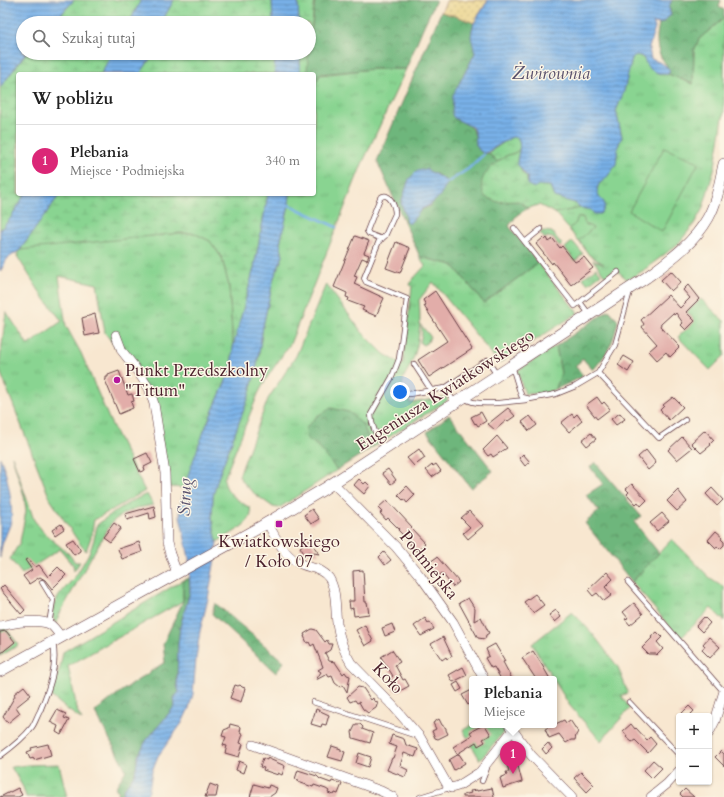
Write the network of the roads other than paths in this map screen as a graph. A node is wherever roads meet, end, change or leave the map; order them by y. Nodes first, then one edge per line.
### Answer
1 (724, 164) edge
2 (514, 228) dead end
3 (541, 229) dead end
4 (382, 239) junction
5 (525, 242) junction
6 (618, 272) dead end
7 (631, 288) junction
8 (580, 302) junction
9 (590, 315) junction
10 (116, 335) dead end
11 (414, 364) dead end
12 (512, 366) junction
13 (598, 373) junction
14 (497, 375) junction
15 (445, 388) junction
16 (431, 390) junction
17 (409, 394) dead end
18 (530, 399) junction
19 (459, 400) junction
20 (686, 420) dead end
21 (385, 448) junction
22 (334, 483) junction
23 (268, 523) junction
24 (181, 570) junction
25 (42, 582) dead end
26 (628, 582) dead end
27 (49, 624) junction
28 (0, 626) edge
29 (57, 640) junction
30 (0, 671) edge
31 (482, 676) edge
32 (724, 691) edge
33 (314, 702) dead end
34 (629, 702) dead end
35 (712, 726) edge
36 (511, 728) edge
37 (420, 737) junction
38 (253, 745) dead end
39 (676, 752) edge
40 (0, 756) edge
41 (489, 761) junction
42 (676, 774) edge
43 (482, 781) dead end
44 (451, 788) junction
45 (569, 796) edge
46 (392, 797) edge
47 (420, 797) edge
48 (652, 797) edge

1 - 7 street, Eugeniusza Kwiatkowskiego
2 - 5 lane
3 - 5 lane
4 - 4 lane
4 - 21 lane
5 - 8 lane
6 - 8 lane
7 - 9 street, Eugeniusza Kwiatkowskiego
7 - 13 lane
8 - 9 lane
9 - 12 street, Eugeniusza Kwiatkowskiego
10 - 24 street
11 - 16 lane
12 - 14 street, Eugeniusza Kwiatkowskiego
12 - 18 lane
13 - 18 lane
13 - 20 lane
14 - 15 lane
14 - 19 street, Eugeniusza Kwiatkowskiego
15 - 16 lane
15 - 19 lane
16 - 17 lane
18 - 19 lane
19 - 21 street, Eugeniusza Kwiatkowskiego
21 - 22 street, Eugeniusza Kwiatkowskiego
22 - 23 street, Eugeniusza Kwiatkowskiego
22 - 31 street, Podmiejska
23 - 24 street, Eugeniusza Kwiatkowskiego
23 - 37 street, Koło
24 - 29 street, Eugeniusza Kwiatkowskiego
25 - 27 lane
26 - 32 lane
27 - 28 street
27 - 29 street
29 - 30 street, Eugeniusza Kwiatkowskiego
29 - 40 lane
32 - 35 street
33 - 37 lane
34 - 39 lane
36 - 41 street
36 - 45 street
37 - 44 street, Koło
38 - 46 street
41 - 43 lane
41 - 44 street
42 - 48 street
44 - 47 lane

